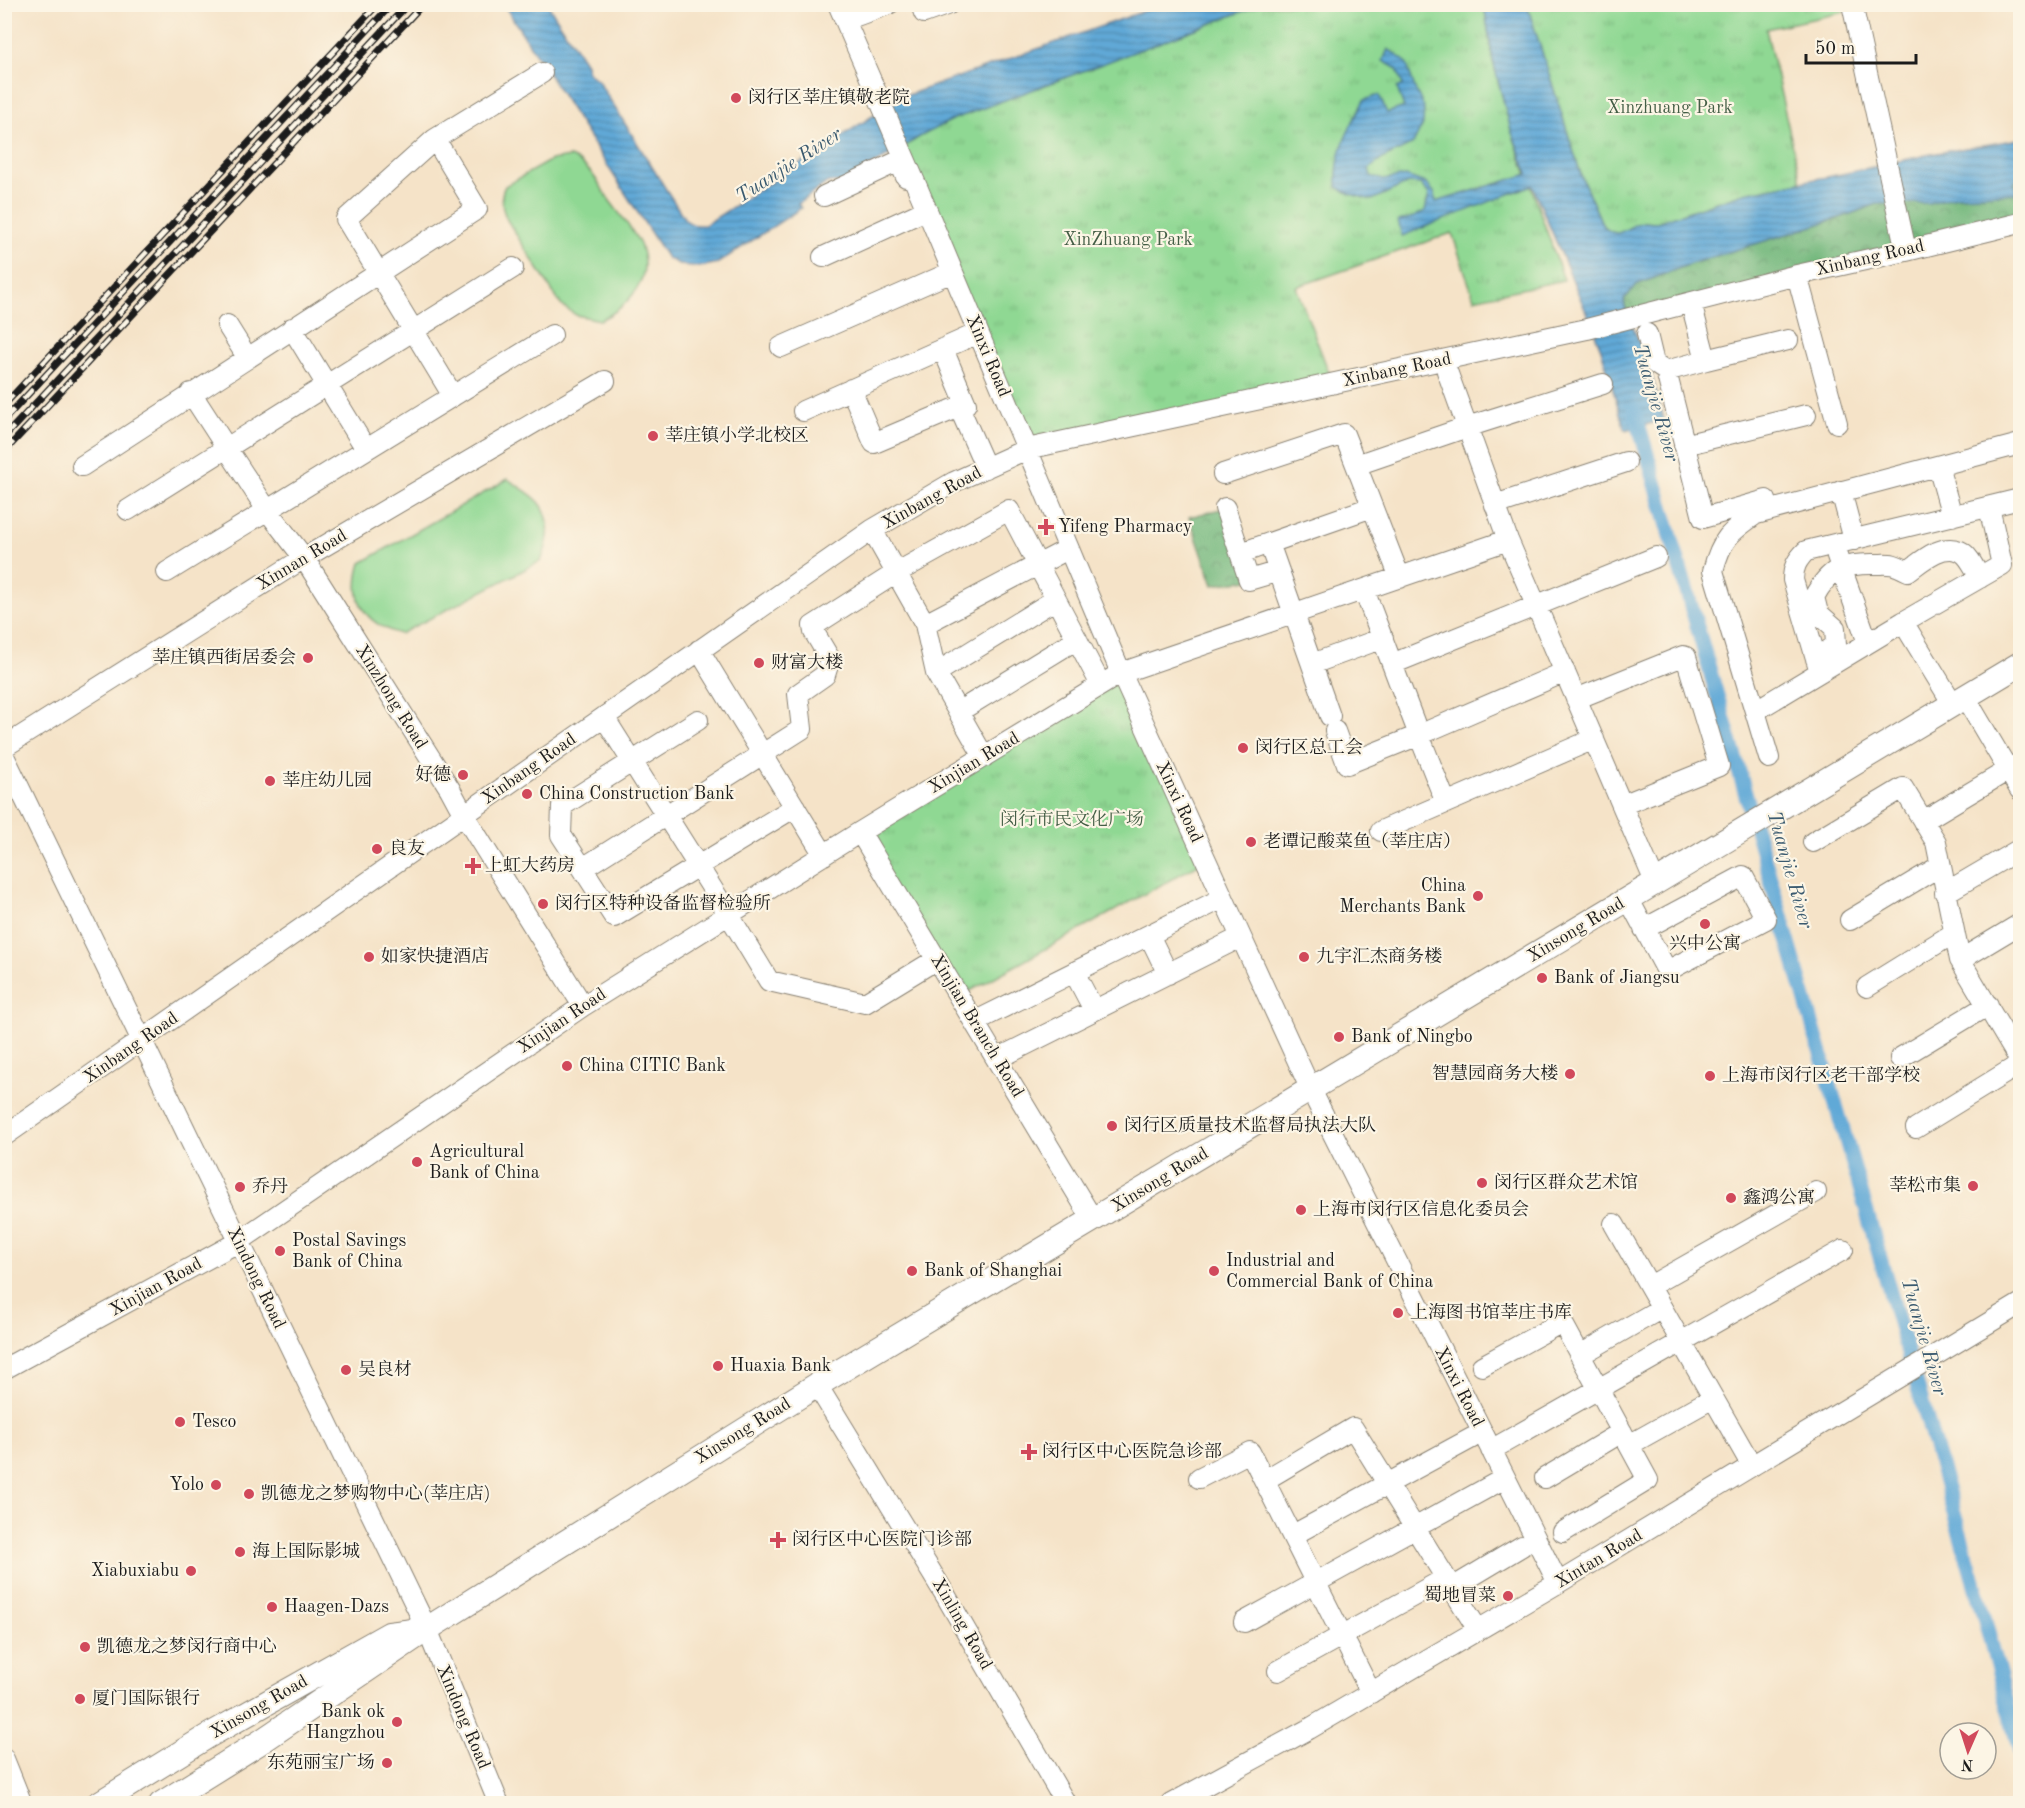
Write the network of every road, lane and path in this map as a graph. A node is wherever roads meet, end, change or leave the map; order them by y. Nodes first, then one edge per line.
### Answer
1 (889, 4) edge
2 (921, 4) edge
3 (949, 4) edge
4 (1852, 4) edge
5 (841, 9) edge
6 (542, 73) dead end
7 (435, 139) junction
8 (918, 189) junction
9 (824, 196) dead end
10 (926, 210) junction
11 (2020, 223) edge
12 (1906, 251) junction
13 (823, 257) dead end
14 (513, 268) dead end
15 (952, 272) junction
16 (378, 273) junction
17 (1797, 274) junction
18 (1691, 303) junction
19 (227, 325) dead end
20 (292, 328) junction
21 (414, 331) junction
22 (978, 333) junction
23 (1647, 334) dead end
24 (552, 335) dead end
25 (1788, 340) dead end
26 (781, 347) dead end
27 (943, 349) junction
28 (247, 357) junction
29 (1706, 360) junction
30 (1447, 371) dead end
31 (1665, 371) junction
32 (605, 381) dead end
33 (1603, 384) dead end
34 (327, 386) junction
35 (851, 389) junction
36 (191, 393) junction
37 (453, 396) junction
38 (959, 407) junction
39 (803, 411) dead end
40 (1806, 415) dead end
41 (1837, 423) dead end
42 (1467, 427) junction
43 (2020, 444) edge
44 (1684, 445) junction
45 (227, 449) junction
46 (366, 449) junction
47 (1027, 449) junction
48 (1626, 462) dead end
49 (1356, 465) junction
50 (82, 466) dead end
51 (1938, 466) junction
52 (986, 468) junction
53 (1223, 474) dead end
54 (1820, 486) dead end
55 (1841, 491) junction
56 (2020, 499) edge
57 (1495, 505) junction
58 (1372, 507) junction
59 (1989, 507) junction
60 (1225, 508) dead end
61 (128, 510) dead end
62 (267, 510) junction
63 (1952, 516) junction
64 (872, 530) junction
65 (1508, 540) junction
66 (1854, 540) junction
67 (1269, 543) junction
68 (1833, 545) junction
69 (1068, 549) junction
70 (1241, 553) junction
71 (1656, 557) dead end
72 (304, 558) junction
73 (1038, 565) junction
74 (1841, 567) junction
75 (1279, 571) junction
76 (167, 572) dead end
77 (896, 573) junction
78 (1400, 578) junction
79 (1980, 578) junction
80 (1364, 590) junction
81 (1056, 599) junction
82 (1536, 607) junction
83 (1294, 614) junction
84 (1903, 622) junction
85 (925, 624) junction
86 (1383, 638) junction
87 (1077, 639) junction
88 (1868, 644) junction
89 (699, 650) junction
90 (1312, 664) junction
91 (1392, 664) junction
92 (2020, 664) edge
93 (1818, 666) junction
94 (1565, 672) junction
95 (936, 674) junction
96 (1121, 674) junction
97 (1101, 685) junction
98 (1576, 699) junction
99 (1959, 701) junction
100 (1755, 711) junction
101 (958, 712) junction
102 (604, 717) junction
103 (698, 720) dead end
104 (1419, 735) junction
105 (1594, 739) junction
106 (4, 747) edge
107 (762, 753) junction
108 (4, 756) edge
109 (984, 757) junction
110 (1769, 758) dead end
111 (632, 761) junction
112 (2014, 766) edge
113 (2020, 790) edge
114 (1446, 803) junction
115 (1622, 805) junction
116 (795, 807) junction
117 (665, 814) junction
118 (464, 815) junction
119 (1923, 821) junction
120 (1381, 831) dead end
121 (860, 832) junction
122 (1813, 842) dead end
123 (2020, 849) edge
124 (824, 855) junction
125 (698, 866) junction
126 (1940, 866) junction
127 (583, 867) junction
128 (1656, 882) junction
129 (1945, 893) junction
130 (1223, 898) junction
131 (1628, 898) junction
132 (729, 915) junction
133 (1850, 920) dead end
134 (2020, 924) edge
135 (1644, 929) junction
136 (1954, 933) junction
137 (1149, 935) junction
138 (1241, 937) junction
139 (936, 959) junction
140 (1960, 960) junction
141 (1074, 972) junction
142 (1168, 974) junction
143 (1867, 987) dead end
144 (1988, 1005) junction
145 (583, 1006) junction
146 (1094, 1010) junction
147 (974, 1022) junction
148 (142, 1041) junction
149 (1900, 1058) dead end
150 (997, 1059) junction
151 (2020, 1062) edge
152 (1311, 1090) junction
153 (1916, 1128) dead end
154 (4, 1136) edge
155 (1816, 1192) dead end
156 (1093, 1220) junction
157 (1614, 1224) dead end
158 (238, 1242) junction
159 (1843, 1250) dead end
160 (1650, 1286) junction
161 (2020, 1304) edge
162 (1662, 1308) junction
163 (1682, 1342) junction
164 (1580, 1355) junction
165 (1482, 1366) dead end
166 (4, 1369) edge
167 (817, 1385) junction
168 (1599, 1389) junction
169 (1713, 1398) junction
170 (1472, 1438) dead end
171 (1626, 1439) junction
172 (1491, 1450) junction
173 (1752, 1466) junction
174 (1199, 1478) dead end
175 (1505, 1478) junction
176 (1545, 1478) dead end
177 (1265, 1480) junction
178 (1388, 1484) junction
179 (1415, 1528) junction
180 (1563, 1532) dead end
181 (1293, 1535) junction
182 (1522, 1546) dead end
183 (1316, 1582) junction
184 (1449, 1583) junction
185 (1558, 1584) junction
186 (1244, 1622) dead end
187 (426, 1629) junction
188 (1478, 1630) junction
189 (1343, 1635) junction
190 (1278, 1671) dead end
191 (1371, 1693) junction
192 (4, 1759) edge
193 (22, 1803) edge
194 (98, 1803) edge
195 (161, 1803) edge
196 (499, 1803) edge
197 (1066, 1803) edge
198 (1171, 1803) edge

1 - 5 street
2 - 3 street
4 - 12 street
5 - 8 street, Xinxi Road
6 - 7 street
7 - 16 street
7 - 16 street
8 - 9 street
8 - 10 street, Xinxi Road
10 - 13 street
10 - 15 street, Xinxi Road
11 - 12 street, Xinbang Road
12 - 17 street, Xinbang Road
14 - 21 street
15 - 22 street, Xinxi Road
15 - 26 street
16 - 20 street
16 - 21 street
17 - 18 street, Xinbang Road
17 - 41 street
18 - 29 street
18 - 47 street, Xinbang Road
19 - 28 street
20 - 28 street
20 - 34 street
21 - 34 street
21 - 37 street
22 - 27 street
22 - 47 street, Xinxi Road
23 - 31 street
24 - 37 street
25 - 29 street
27 - 35 street
27 - 38 street
28 - 36 street
29 - 31 street
30 - 42 street
31 - 44 street
32 - 72 street, Xinnan Road
33 - 42 street
34 - 45 street
34 - 46 street
35 - 38 street
35 - 39 street
36 - 45 street, Xinzhong Road
36 - 50 street
37 - 46 street
38 - 52 street
40 - 44 street
42 - 49 street
42 - 57 street
43 - 51 street
44 - 54 street
45 - 61 street
45 - 62 street, Xinzhong Road
46 - 62 street
47 - 52 street, Xinbang Road
47 - 69 street, Xinxi Road
48 - 57 street
49 - 53 street
49 - 58 street
51 - 55 street
51 - 63 street
52 - 64 street, Xinbang Road
55 - 66 street
55 - 100 street
56 - 59 street
57 - 65 street
58 - 67 street
58 - 78 street
59 - 63 street
59 - 79 street
60 - 70 street
62 - 72 street, Xinzhong Road
62 - 76 street
63 - 66 street
64 - 77 street
64 - 89 street, Xinbang Road
65 - 78 street, Xinjian Road
65 - 82 street
66 - 68 street
67 - 70 street
67 - 75 street
68 - 74 street
68 - 93 street
69 - 73 street
69 - 96 street, Xinxi Road
70 - 75 street
71 - 82 street
72 - 106 street, Xinnan Road
72 - 118 street, Xinzhong Road
73 - 77 street
73 - 81 street
73 - 85 street
74 - 79 street
74 - 88 street
74 - 93 street
75 - 83 street
77 - 85 street
77 - 107 street
78 - 80 street, Xinjian Road
79 - 84 street
80 - 83 street, Xinjian Road
80 - 86 street
81 - 87 street
81 - 95 street
82 - 91 street
82 - 94 street
83 - 90 street
83 - 96 street, Xinjian Road
84 - 88 street
84 - 99 street
85 - 95 street
86 - 90 street
86 - 91 street
87 - 97 street
87 - 101 street
88 - 93 street
89 - 102 street, Xinbang Road
89 - 107 street
90 - 104 street
91 - 104 street
92 - 99 main road, Xinsong Road
93 - 100 street
94 - 98 street
94 - 104 street
95 - 101 street
96 - 97 street, Xinjian Road
96 - 130 street, Xinxi Road
97 - 109 street, Xinjian Road
98 - 105 street
98 - 115 street
99 - 112 street
99 - 128 main road, Xinsong Road
100 - 110 street
101 - 109 street
102 - 111 street
102 - 118 street, Xinbang Road
103 - 111 street
104 - 114 street
105 - 114 street
105 - 115 street
107 - 116 street
107 - 117 street
108 - 148 street, Xindong Road
109 - 121 street, Xinjian Road
111 - 117 street
111 - 127 street
112 - 113 street
112 - 119 street
114 - 120 street
115 - 128 street
116 - 124 street
116 - 125 street
117 - 125 street
117 - 127 street
118 - 145 street, Xinzhong Road
118 - 148 street, Xinbang Road
119 - 122 street
119 - 126 street
121 - 124 street, Xinjian Road
121 - 139 street, Xinjian Branch Road
123 - 129 street
124 - 132 street, Xinjian Road
125 - 127 street
125 - 132 street
126 - 129 street
126 - 133 street
128 - 131 main road, Xinsong Road
129 - 136 street
130 - 137 street
130 - 138 street, Xinxi Road
131 - 135 street
131 - 152 main road, Xinsong Road
132 - 139 street
132 - 145 street, Xinjian Road
134 - 140 street
135 - 135 street
136 - 140 street
136 - 143 street
137 - 141 street
137 - 142 street
138 - 142 street
138 - 152 street, Xinxi Road
139 - 147 street, Xinjian Branch Road
140 - 144 street
141 - 146 street
141 - 147 street
142 - 146 street
144 - 149 street
144 - 151 street
145 - 158 street, Xinjian Road
146 - 150 street
147 - 150 street, Xinjian Branch Road
148 - 154 street, Xinbang Road
148 - 158 street, Xindong Road
150 - 156 street, Xinjian Branch Road
151 - 153 street
152 - 156 main road, Xinsong Road
152 - 172 street, Xinxi Road
155 - 160 street
156 - 167 main road, Xinsong Road
157 - 160 street
158 - 166 street, Xinjian Road
158 - 187 street, Xindong Road
159 - 163 street
160 - 162 street
161 - 173 street, Xintan Road
162 - 163 street
162 - 164 street
163 - 168 street
163 - 169 street
164 - 165 street
164 - 168 street
167 - 187 main road, Xinsong Road
167 - 197 street, Xinling Road
168 - 171 street
168 - 172 street
169 - 171 street
169 - 173 street
170 - 178 street
171 - 176 street
171 - 180 street
172 - 175 street, Xinxi Road
173 - 185 street, Xintan Road
174 - 177 street
175 - 179 street
175 - 185 street, Xinxi Road
177 - 178 street
177 - 181 street
178 - 179 street
178 - 181 street
179 - 183 street
179 - 184 street
181 - 183 street
182 - 184 street
183 - 186 street
183 - 189 street
184 - 188 street
184 - 189 street
185 - 188 street, Xintan Road
187 - 194 main road, Xinsong Road
187 - 195 main road, Xinsong Road
187 - 196 street, Xindong Road
188 - 191 street, Xintan Road
189 - 190 street
189 - 191 street
191 - 198 street, Xintan Road
192 - 193 street

